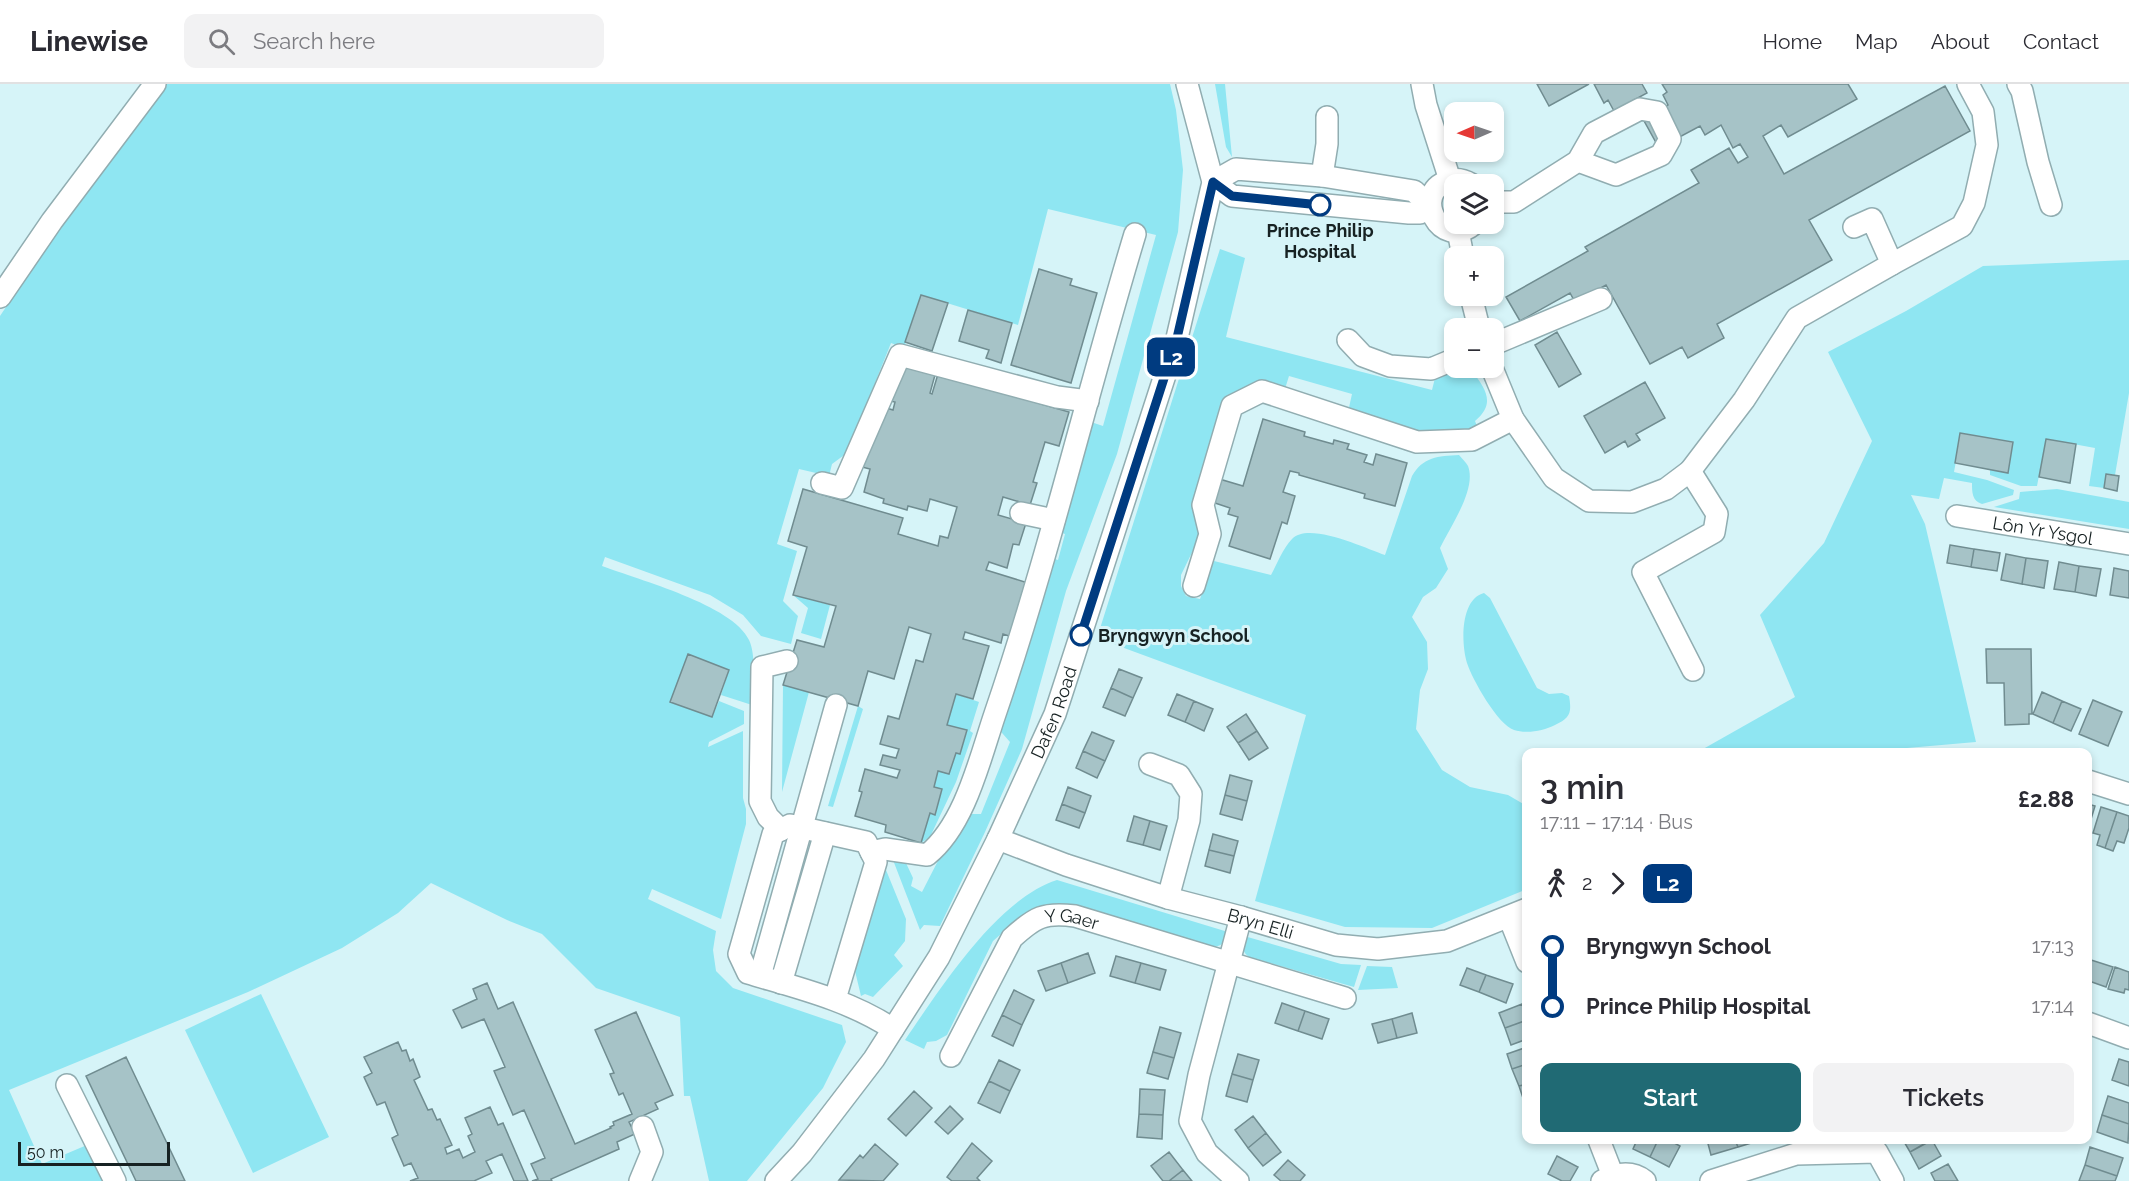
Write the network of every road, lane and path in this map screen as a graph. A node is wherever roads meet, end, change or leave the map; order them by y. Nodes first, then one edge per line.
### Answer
1 (155, 84) edge
2 (1187, 84) edge
3 (1422, 84) edge
4 (1968, 84) edge
5 (2018, 84) edge
6 (1328, 117) dead end
7 (1578, 161) dead end
8 (1456, 174) edge
9 (1322, 176) junction
10 (1213, 182) junction
11 (1444, 184) edge
12 (1504, 202) edge
13 (2051, 205) dead end
14 (1430, 206) junction
15 (1444, 227) edge
16 (1854, 227) dead end
17 (1134, 234) dead end
18 (1892, 264) junction
19 (0, 297) edge
20 (1601, 299) dead end
21 (1348, 340) dead end
22 (1504, 340) edge
23 (1444, 364) edge
24 (1496, 378) edge
25 (1088, 402) junction
26 (1513, 419) junction
27 (1690, 471) junction
28 (822, 483) dead end
29 (1021, 513) dead end
30 (1957, 516) dead end
31 (1054, 520) junction
32 (2129, 544) edge
33 (1194, 586) dead end
34 (787, 661) dead end
35 (1693, 670) dead end
36 (836, 705) dead end
37 (1150, 764) dead end
38 (2092, 782) edge
39 (2129, 794) edge
40 (791, 828) junction
41 (825, 833) junction
42 (998, 839) junction
43 (871, 852) junction
44 (1168, 898) junction
45 (1518, 913) edge
46 (1241, 916) junction
47 (1522, 935) edge
48 (1229, 964) junction
49 (781, 983) junction
50 (1345, 998) dead end
51 (835, 999) junction
52 (2092, 1024) edge
53 (893, 1029) junction
54 (2129, 1038) edge
55 (951, 1056) dead end
56 (67, 1084) dead end
57 (643, 1127) dead end
58 (1600, 1144) edge
59 (1865, 1144) edge
60 (1800, 1147) edge
61 (1877, 1152) junction
62 (1608, 1178) edge
63 (116, 1181) edge
64 (640, 1181) edge
65 (776, 1181) edge
66 (1238, 1181) edge
67 (1645, 1181) edge
68 (1711, 1181) edge
69 (1893, 1181) edge

1 - 19 street
2 - 10 street, Dafen Road
3 - 8 street
4 - 18 street
5 - 13 street
6 - 9 street
7 - 12 street
9 - 10 street
9 - 14 street
10 - 14 street
10 - 42 street, Dafen Road
11 - 14 street
14 - 15 street
16 - 18 street
17 - 25 street
18 - 27 street
20 - 22 street
21 - 23 street
24 - 26 street
25 - 28 street
25 - 31 street
26 - 27 street
26 - 33 street
27 - 35 street
29 - 31 street
30 - 32 street, Lôn Yr Ysgol
31 - 43 street
34 - 40 street
36 - 40 street
37 - 44 street
38 - 39 street
40 - 41 street
40 - 49 street
41 - 43 street
41 - 49 street
42 - 44 street, Bryn Elli
42 - 53 street, Dafen Road
43 - 51 street
44 - 46 street, Bryn Elli
45 - 46 street, Bryn Elli
45 - 47 street
46 - 48 street
48 - 50 street, Y Gaer
48 - 55 street, Y Gaer
48 - 66 street
49 - 51 street
51 - 53 street
52 - 54 street
53 - 65 street, Dafen Road
56 - 63 street
57 - 64 street
58 - 62 street
59 - 61 street
60 - 61 street
60 - 68 street
61 - 69 street
62 - 67 street

